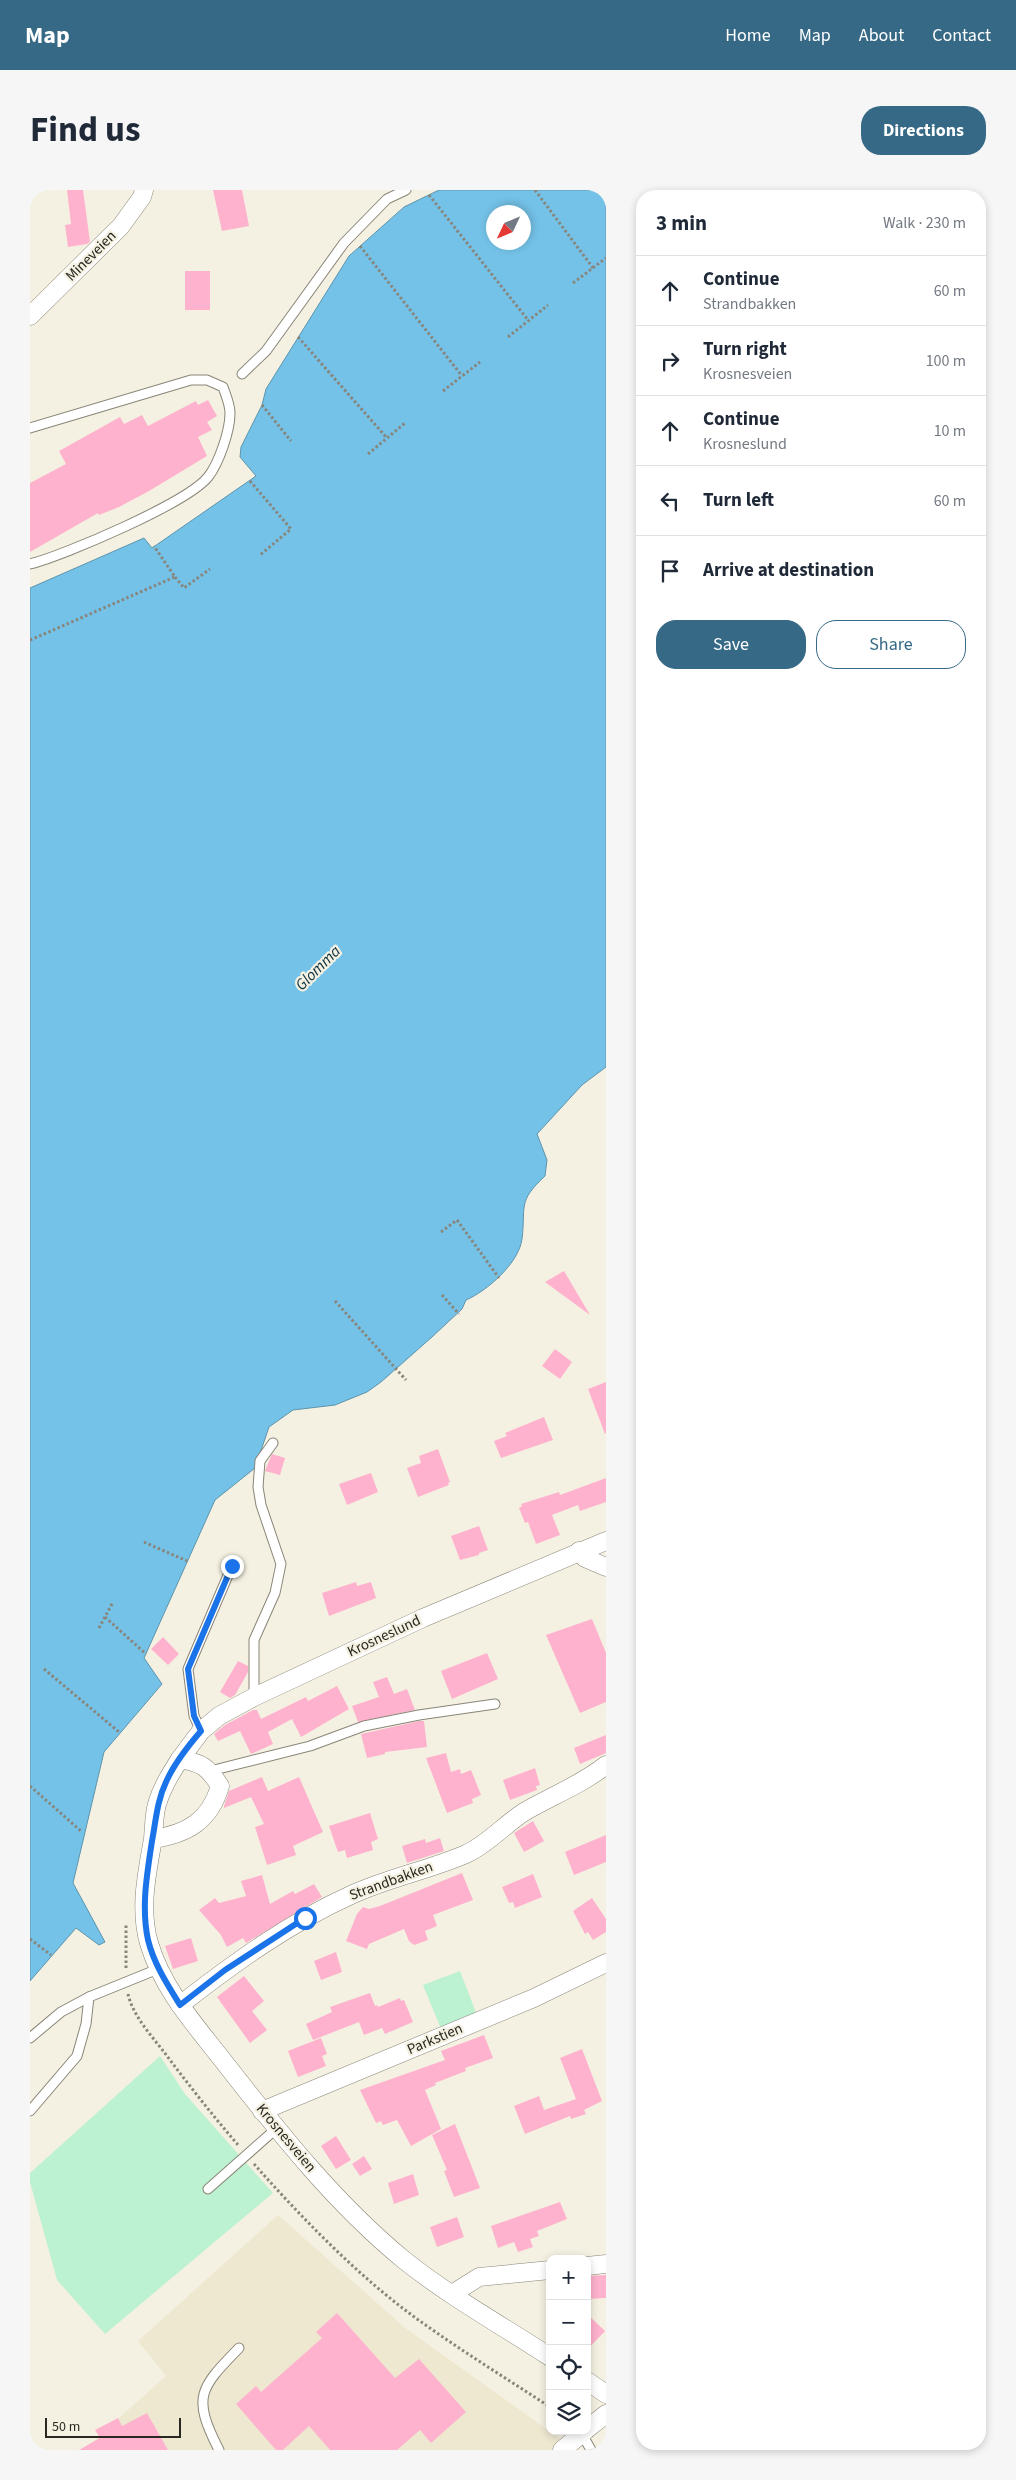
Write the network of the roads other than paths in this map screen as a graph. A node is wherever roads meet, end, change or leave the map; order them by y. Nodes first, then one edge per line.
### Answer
1 (144, 190) edge
2 (406, 190) edge
3 (30, 316) edge
4 (242, 374) dead end
5 (30, 428) edge
6 (30, 564) edge
7 (273, 1443) dead end
8 (606, 1541) edge
9 (579, 1551) junction
10 (232, 1566) dead end
11 (606, 1567) edge
12 (254, 1697) junction
13 (495, 1704) dead end
14 (201, 1731) junction
15 (180, 1759) junction
16 (606, 1765) edge
17 (210, 1771) junction
18 (153, 1839) junction
19 (606, 1963) edge
20 (158, 1969) junction
21 (89, 1997) junction
22 (180, 2005) junction
23 (30, 2038) edge
24 (262, 2110) junction
25 (30, 2111) edge
26 (277, 2128) junction
27 (208, 2190) dead end
28 (606, 2264) edge
29 (591, 2266) edge
30 (546, 2270) edge
31 (452, 2294) junction
32 (239, 2348) dead end
33 (546, 2354) edge
34 (591, 2384) edge
35 (606, 2394) edge
36 (606, 2414) edge
37 (591, 2426) edge
38 (579, 2435) edge
39 (585, 2435) edge
40 (219, 2450) edge
41 (562, 2450) edge
42 (591, 2450) edge

1 - 3 street, Mineveien
2 - 4 lane
5 - 6 lane
7 - 12 lane
8 - 9 street, Krosneslund
9 - 11 street
9 - 12 street, Krosneslund
10 - 14 lane
12 - 14 street, Krosneslund
13 - 17 lane
14 - 15 street, Krosneslund
15 - 17 street
15 - 18 street, Krosnesveien
16 - 22 street, Strandbakken
17 - 18 street
18 - 20 street, Krosnesveien
19 - 24 street, Parkstien
20 - 21 lane
20 - 22 street, Krosnesveien
21 - 23 lane
21 - 25 lane
22 - 24 street, Krosnesveien
24 - 26 street, Krosnesveien
26 - 27 lane
26 - 31 street, Krosnesveien
28 - 29 street
30 - 31 street
31 - 33 street, Krosnesveien
32 - 40 lane
34 - 35 street
36 - 37 street
38 - 41 street
39 - 42 lane

